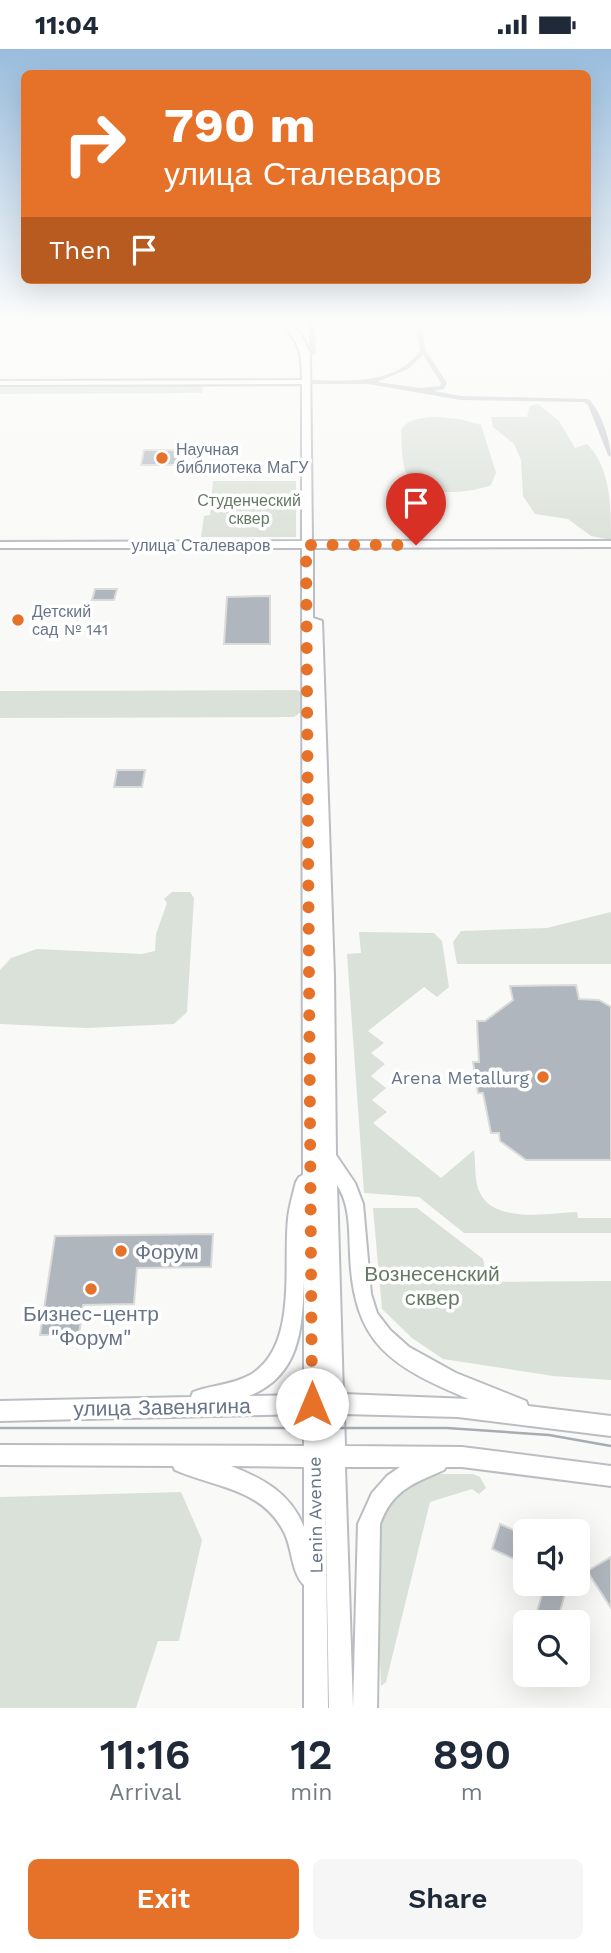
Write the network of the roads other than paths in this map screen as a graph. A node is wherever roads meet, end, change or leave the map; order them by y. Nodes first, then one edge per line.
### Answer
1 (310, 398) edge
2 (486, 398) edge
3 (611, 455) edge
4 (611, 544) edge
5 (0, 545) edge
6 (310, 545) junction
7 (319, 1156) junction
8 (322, 1404) junction
9 (166, 1407) junction
10 (0, 1411) edge
11 (533, 1414) junction
12 (611, 1426) edge
13 (0, 1455) edge
14 (160, 1457) junction
15 (462, 1457) junction
16 (324, 1458) junction
17 (611, 1476) edge
18 (316, 1608) junction
19 (316, 1708) edge
20 (341, 1708) edge
21 (365, 1708) edge

1 - 6 main road, Lenin Avenue
2 - 3 street
4 - 6 main road, улица Сталеваров
5 - 6 main road, улица Сталеваров
6 - 7 main road, Lenin Avenue
7 - 8 main road, Lenin Avenue
7 - 9 main road
7 - 11 main road, улица Завенягина
8 - 9 main road, улица Завенягина
8 - 11 main road, улица Завенягина
8 - 16 main road, Lenin Avenue
9 - 10 main road, улица Завенягина
11 - 12 main road, улица Завенягина
13 - 14 main road
14 - 16 main road
14 - 18 main road
15 - 16 main road
15 - 17 main road
15 - 21 main road
16 - 18 main road, Lenin Avenue
16 - 20 main road, Lenin Avenue
18 - 19 main road, Lenin Avenue

